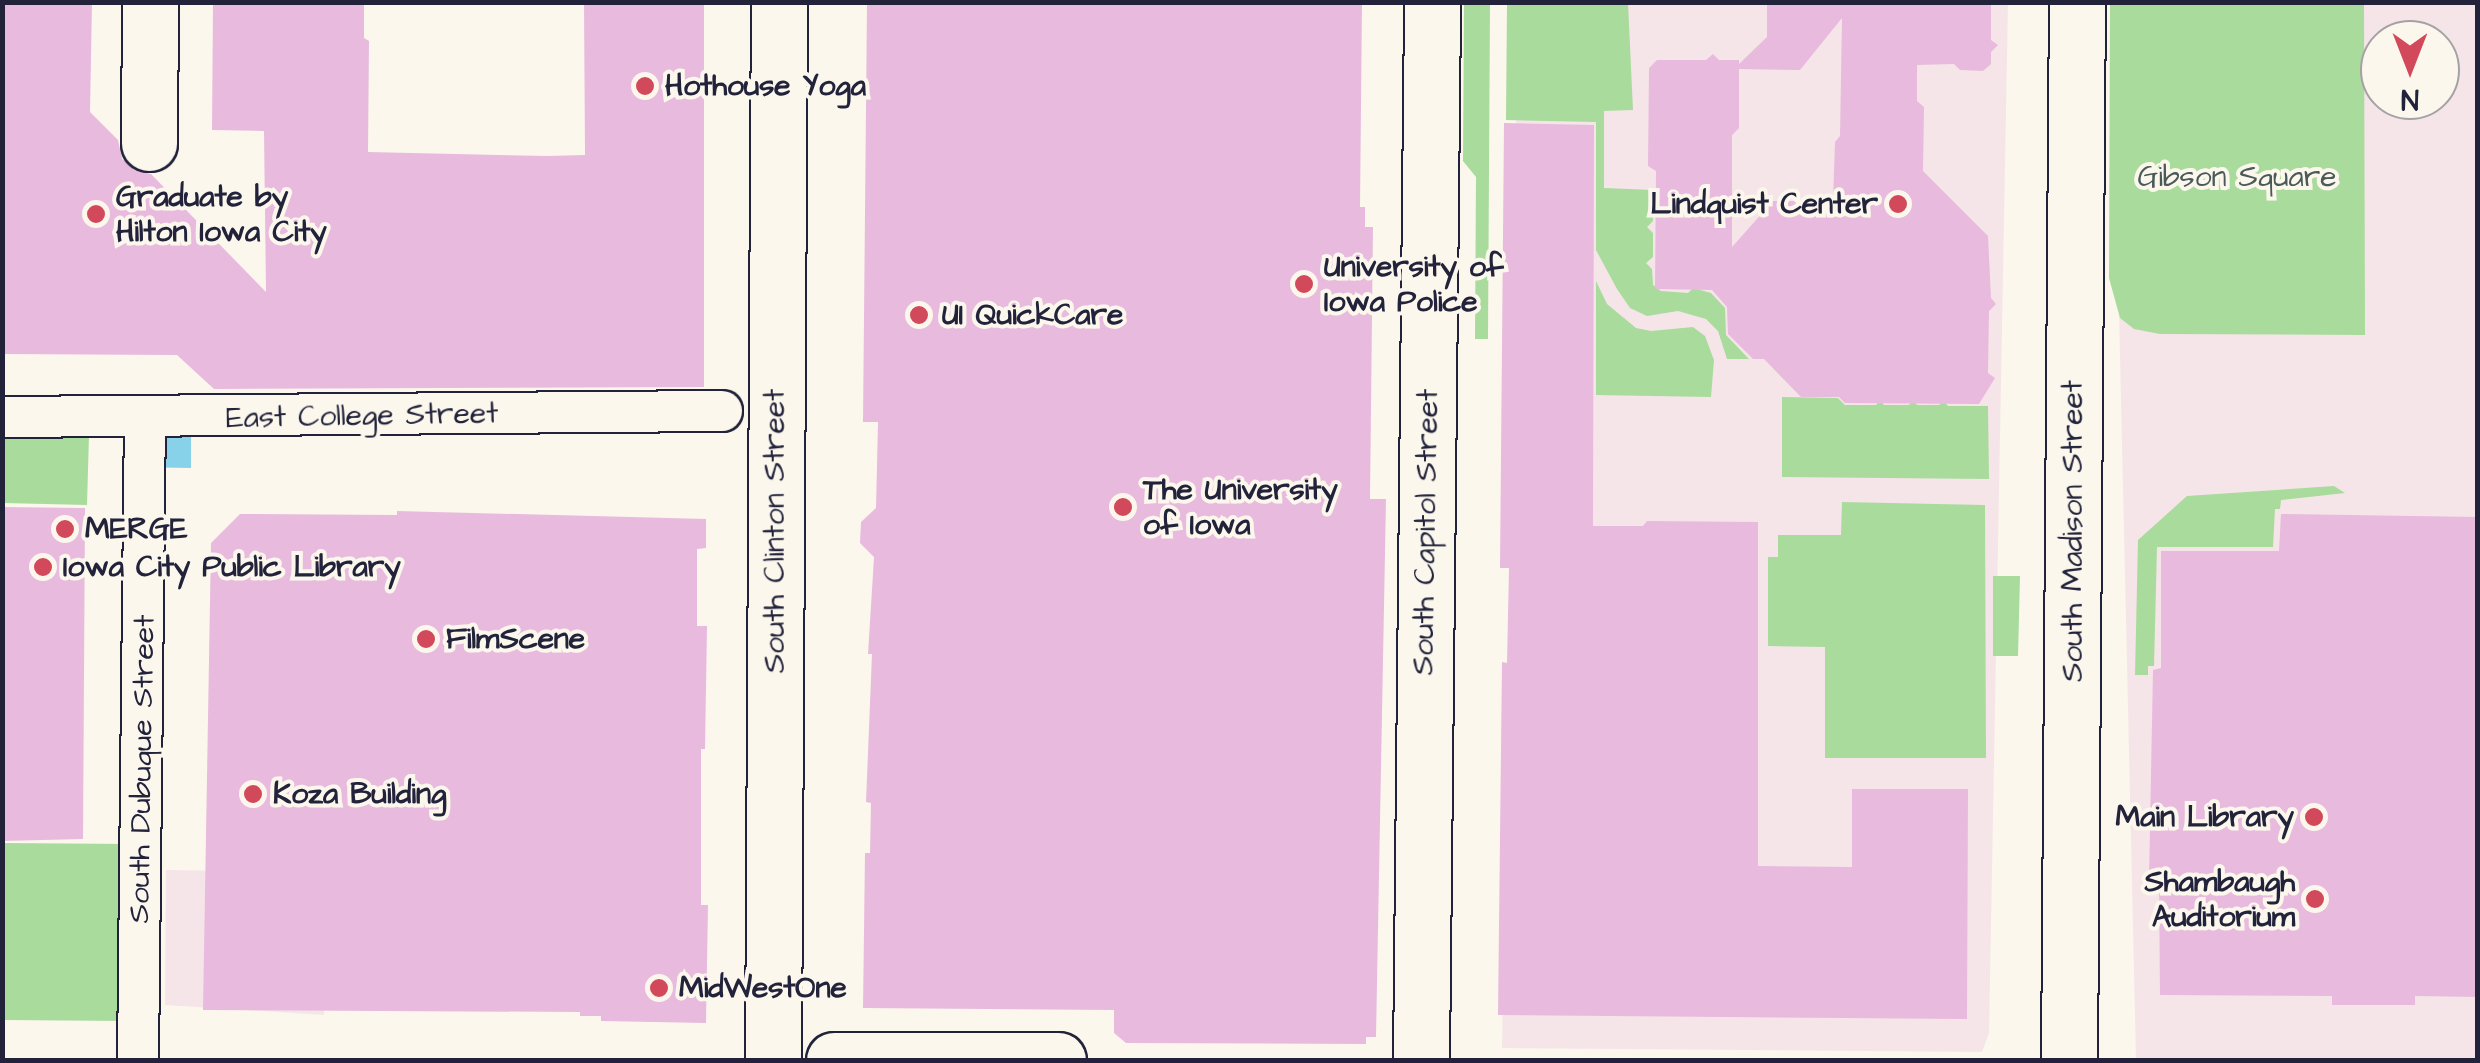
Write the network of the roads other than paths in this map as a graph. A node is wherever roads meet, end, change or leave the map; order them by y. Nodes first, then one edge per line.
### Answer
1 (150, 2) edge
2 (779, 2) edge
3 (1432, 2) edge
4 (2077, 2) edge
5 (149, 143) dead end
6 (722, 411) dead end
7 (2, 417) edge
8 (145, 418) junction
9 (138, 1060) edge
10 (773, 1060) edge
11 (834, 1060) edge
12 (1058, 1060) edge
13 (1421, 1060) edge
14 (2069, 1060) edge

1 - 5 street
2 - 10 street, South Clinton Street
3 - 13 street, South Capitol Street
4 - 14 street, South Madison Street
6 - 8 street, East College Street
7 - 8 street, East College Street
8 - 9 street, South Dubuque Street
11 - 12 street

